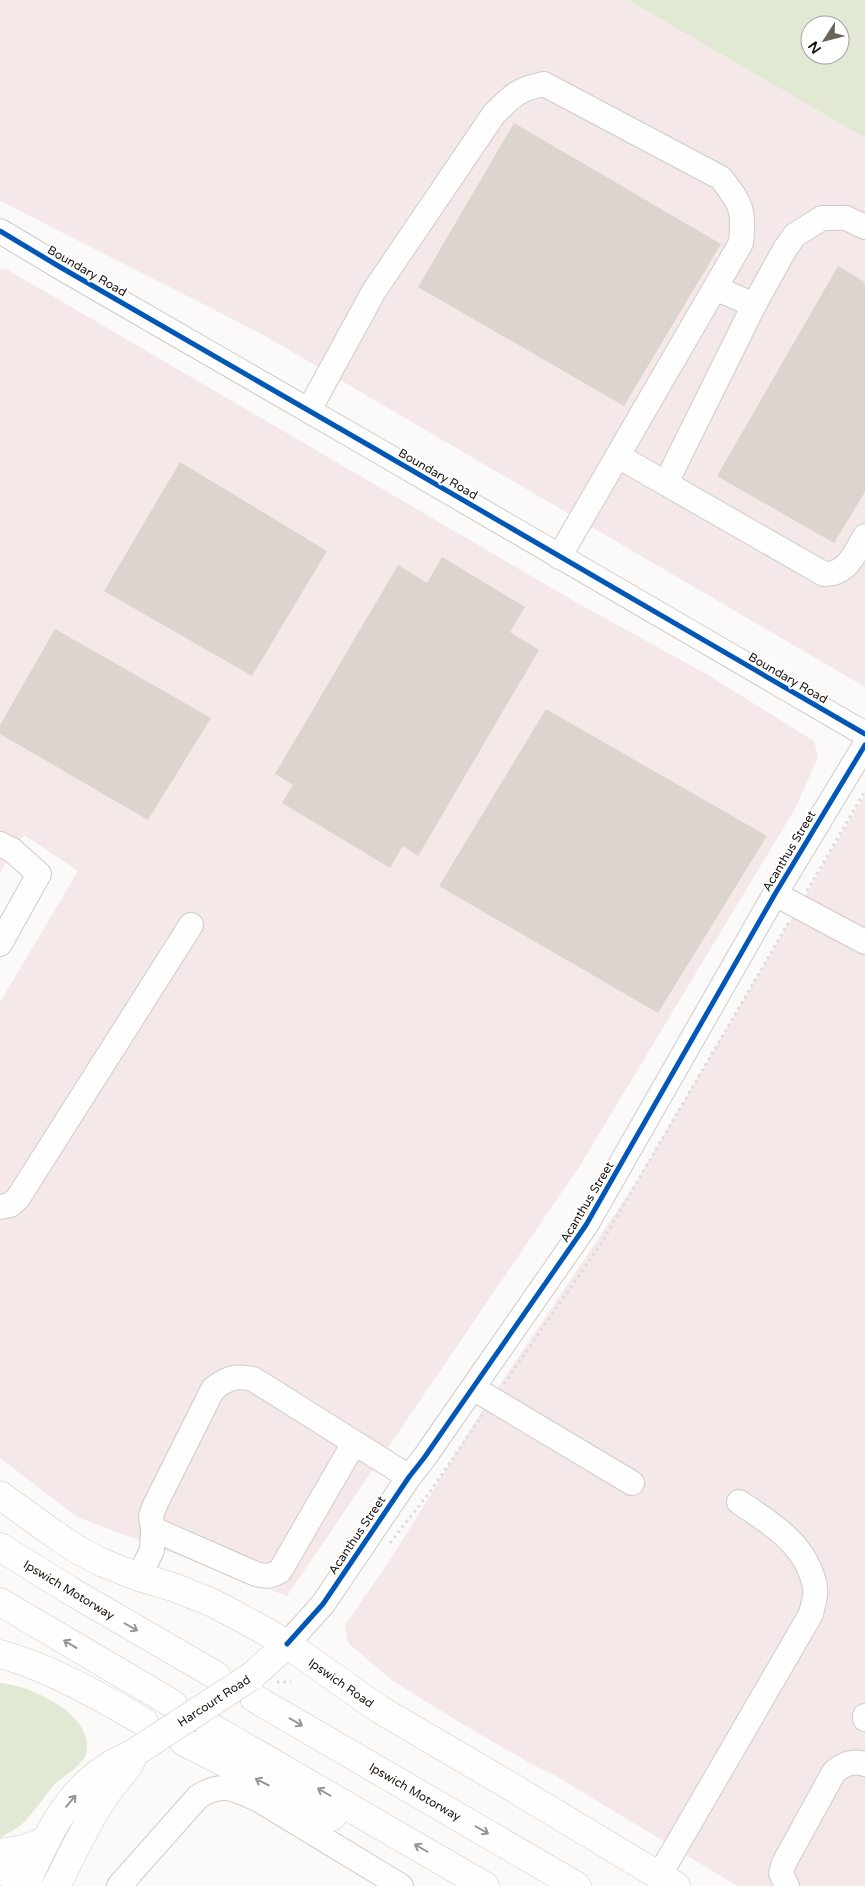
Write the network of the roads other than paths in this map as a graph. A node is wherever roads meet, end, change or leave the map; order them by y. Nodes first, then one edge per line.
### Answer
1 (865, 227) edge
2 (0, 231) edge
3 (715, 288) junction
4 (754, 305) junction
5 (309, 410) junction
6 (618, 456) junction
7 (666, 484) junction
8 (865, 536) edge
9 (559, 557) junction
10 (865, 734) edge
11 (865, 745) edge
12 (0, 844) edge
13 (775, 894) junction
14 (191, 925) dead end
15 (865, 942) edge
16 (0, 944) edge
17 (0, 1207) edge
18 (473, 1388) junction
19 (354, 1443) junction
20 (409, 1477) junction
21 (632, 1483) dead end
22 (0, 1494) edge
23 (739, 1502) dead end
24 (154, 1529) junction
25 (0, 1547) edge
26 (138, 1577) junction
27 (0, 1602) edge
28 (287, 1644) junction
29 (3, 1657) edge
30 (217, 1676) dead end
31 (253, 1687) junction
32 (173, 1704) dead end
33 (144, 1722) dead end
34 (209, 1726) dead end
35 (184, 1742) dead end
36 (137, 1751) junction
37 (865, 1764) edge
38 (382, 1826) junction
39 (44, 1841) junction
40 (0, 1853) edge
41 (0, 1868) edge
42 (668, 1881) edge
43 (26, 1885) edge
44 (56, 1886) edge
45 (119, 1886) edge
46 (401, 1886) edge
47 (485, 1886) edge
48 (577, 1886) edge
49 (787, 1886) edge

1 - 4 street
2 - 5 street, Boundary Road
3 - 4 street
3 - 5 street
3 - 6 street
4 - 7 street
5 - 9 street, Boundary Road
6 - 7 street
6 - 9 street
7 - 8 street
9 - 10 street, Boundary Road
11 - 13 street, Acanthus Street
12 - 16 street
13 - 15 street
13 - 18 street, Acanthus Street
14 - 17 street
18 - 20 street, Acanthus Street
18 - 21 street
19 - 20 street
19 - 24 street
19 - 24 street
20 - 28 street, Acanthus Street
22 - 26 main road, Ipswich Road
23 - 42 street
24 - 26 street
25 -> 30 main road, Ipswich Motorway
26 - 28 main road, Ipswich Road
32 -> 27 main road
28 - 31 main road, Harcourt Road
28 - 42 main road, Ipswich Road
29 - 33 main road
31 - 36 main road, Harcourt Road, bridge
31 -> 48 main road, Ipswich Motorway
38 -> 34 main road
38 -> 35 main road
39 -> 36 main road, Harcourt Road
36 - 44 main road, Harcourt Road
37 - 49 street
47 -> 38 main road
39 - 40 main road
39 - 43 main road, Harcourt Road
41 - 43 main road
45 - 46 street

